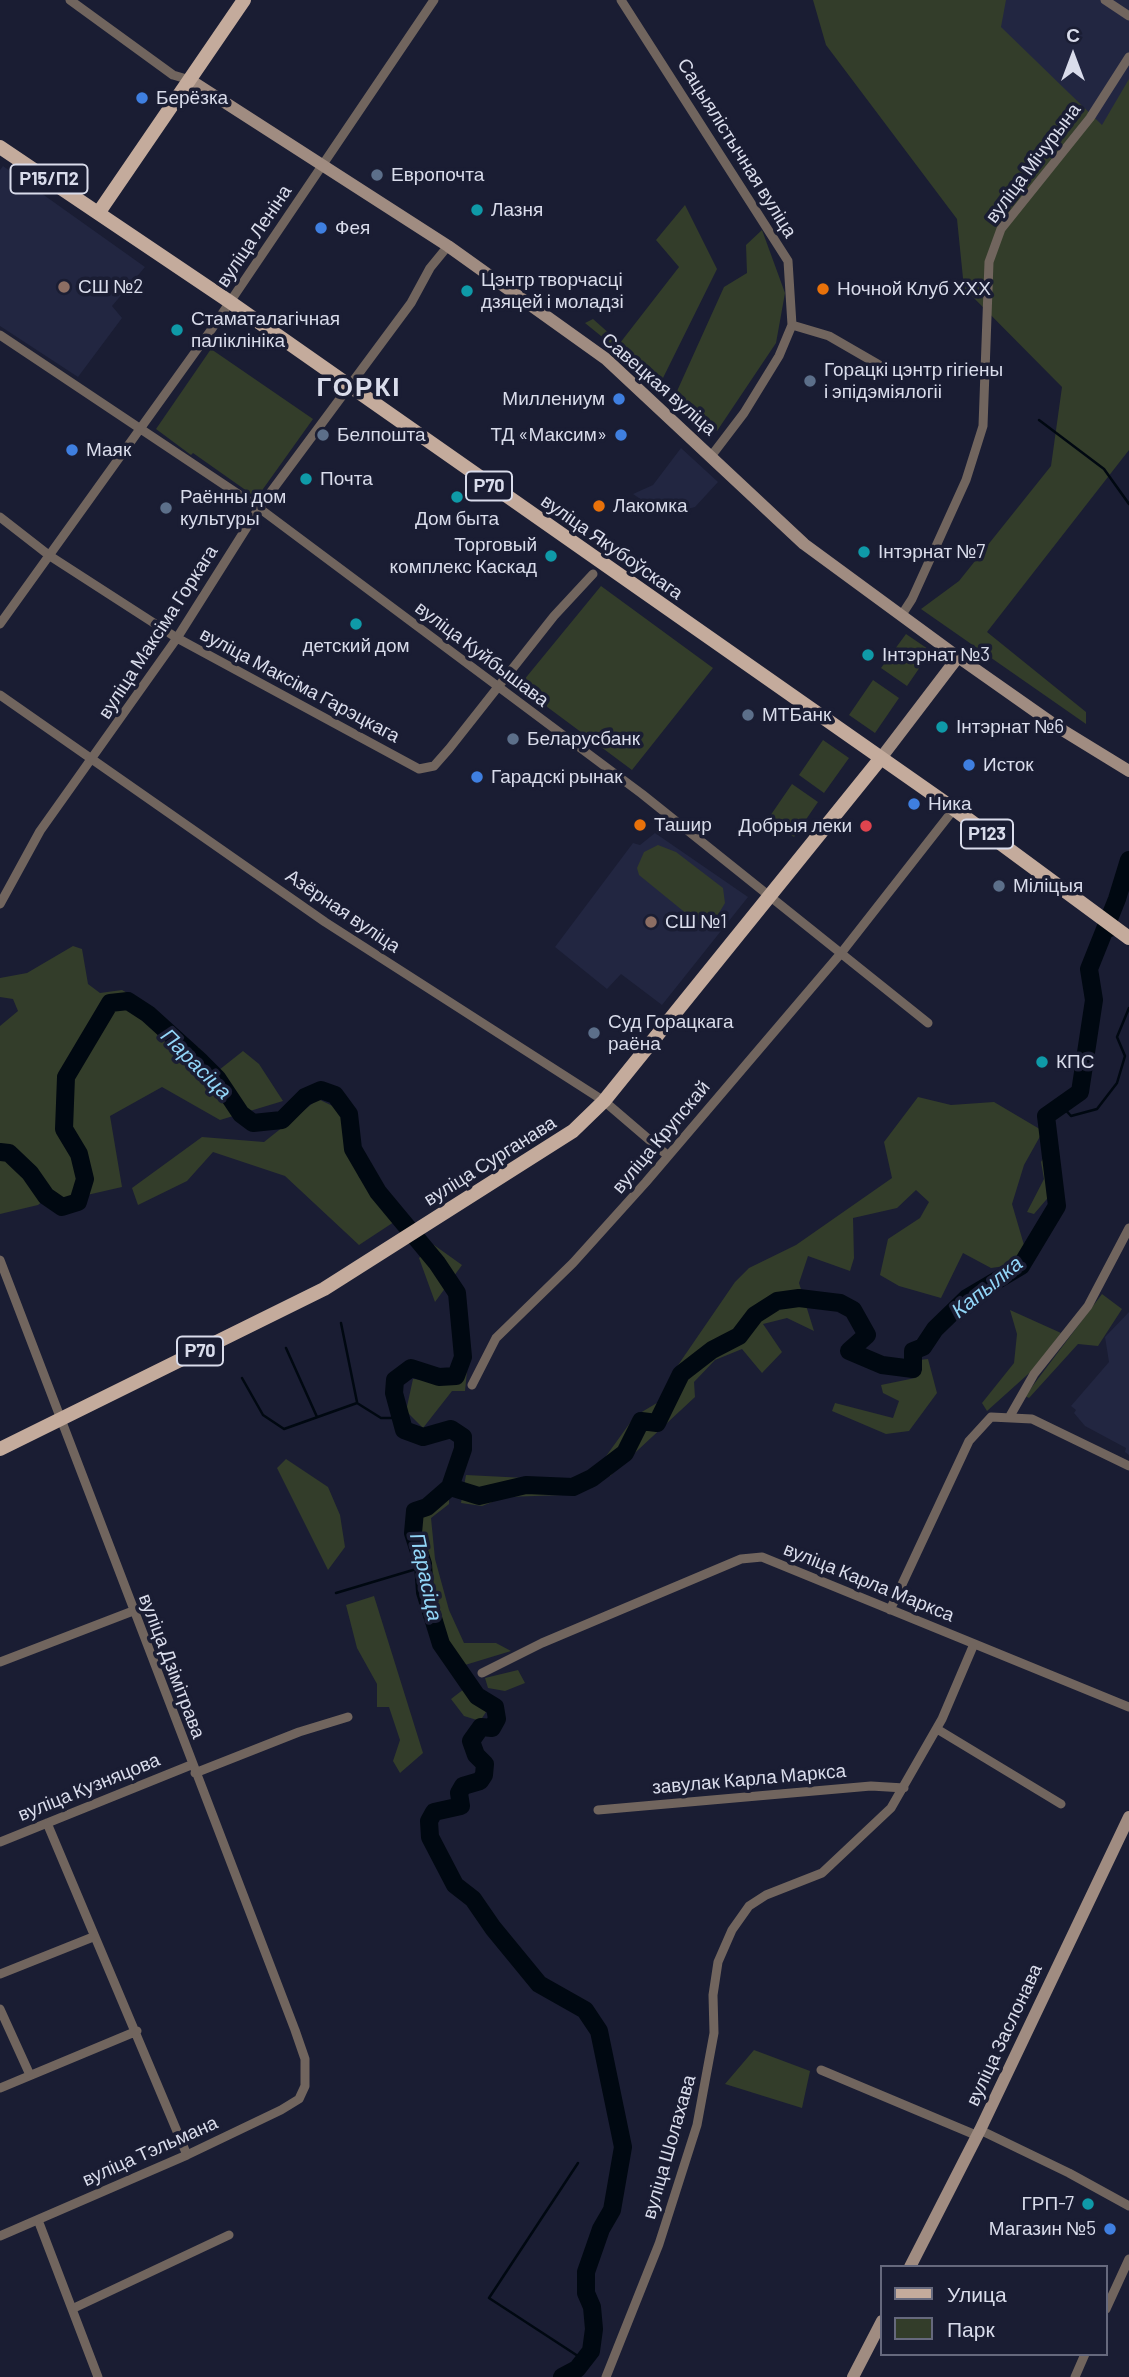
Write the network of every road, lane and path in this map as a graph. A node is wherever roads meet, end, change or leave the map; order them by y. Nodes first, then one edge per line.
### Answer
1 (244, 0) edge
2 (434, 0) edge
3 (621, 0) edge
4 (1105, 0) edge
5 (75, 1) edge
6 (1129, 16) edge
7 (1129, 58) edge
8 (190, 80) junction
9 (0, 147) edge
10 (324, 164) junction
11 (99, 212) junction
12 (448, 246) junction
13 (230, 302) junction
14 (792, 325) junction
15 (0, 335) edge
16 (893, 373) dead end
17 (347, 385) junction
18 (140, 429) junction
19 (712, 455) junction
20 (259, 508) junction
21 (0, 517) edge
22 (50, 555) junction
23 (593, 574) dead end
24 (901, 616) junction
25 (0, 624) edge
26 (177, 638) junction
27 (958, 657) junction
28 (498, 689) junction
29 (0, 695) edge
30 (881, 758) junction
31 (92, 761) junction
32 (1127, 769) edge
33 (954, 809) junction
34 (770, 895) junction
35 (0, 904) edge
36 (1129, 938) edge
37 (842, 952) junction
38 (928, 1023) dead end
39 (604, 1101) junction
40 (667, 1155) junction
41 (1129, 1228) edge
42 (0, 1260) edge
43 (472, 1385) dead end
44 (1010, 1416) junction
45 (61, 1420) junction
46 (0, 1449) edge
47 (1129, 1466) edge
48 (891, 1610) junction
49 (133, 1611) junction
50 (974, 1644) junction
51 (0, 1662) edge
52 (482, 1673) dead end
53 (1129, 1707) edge
54 (348, 1717) dead end
55 (937, 1729) junction
56 (193, 1769) junction
57 (904, 1788) junction
58 (1061, 1804) dead end
59 (598, 1810) dead end
60 (1129, 1817) edge
61 (47, 1823) junction
62 (0, 1842) edge
63 (93, 1937) junction
64 (0, 1974) edge
65 (0, 2010) edge
66 (137, 2031) junction
67 (821, 2070) dead end
68 (30, 2075) junction
69 (305, 2085) joint
70 (0, 2088) edge
71 (979, 2133) junction
72 (187, 2155) junction
73 (1129, 2206) edge
74 (38, 2220) junction
75 (229, 2235) dead end
76 (0, 2236) edge
77 (1129, 2259) edge
78 (911, 2265) edge
79 (1108, 2305) edge
80 (74, 2308) junction
81 (880, 2325) edge
82 (1084, 2356) edge
83 (98, 2377) edge
84 (606, 2377) edge
85 (853, 2377) edge
86 (1075, 2377) edge

1 - 8 main road
2 - 10 street, вуліца Леніна
3 - 14 street, Сацыялістычная вуліца
4 - 6 street
5 - 8 street, Савецкая вуліца
7 - 24 street, вуліца Мічурына
8 - 10 main road, Савецкая вуліца
8 - 11 main road
9 - 11 main road, вуліца Якубоўскага / Р15/П2
10 - 12 main road, Савецкая вуліца
10 - 13 street, вуліца Леніна
11 - 13 main road, вуліца Якубоўскага / Р70
12 - 17 street, вуліца Максіма Горкага
12 - 19 main road, Савецкая вуліца
13 - 17 main road, вуліца Якубоўскага / Р70
13 - 18 street, вуліца Леніна
14 - 16 street
14 - 19 street, Сацыялістычная вуліца
15 - 18 street, вуліца Куйбышава
17 - 20 street, вуліца Максіма Горкага
17 - 30 main road, вуліца Якубоўскага / Р70
18 - 20 street, вуліца Куйбышава
18 - 22 street, вуліца Леніна
19 - 24 main road, Савецкая вуліца
20 - 26 street, вуліца Максіма Горкага
20 - 28 street, вуліца Куйбышава
21 - 22 street, вуліца Максіма Гарэцкага
22 - 25 street, вуліца Леніна
22 - 26 street, вуліца Максіма Гарэцкага
23 - 28 street, вуліца Максіма Гарэцкага
24 - 27 main road, Савецкая вуліца
26 - 28 street, вуліца Максіма Гарэцкага
26 - 31 street, вуліца Максіма Горкага
27 - 30 main road
27 - 32 main road, Савецкая вуліца
28 - 34 street, вуліца Куйбышава
29 - 31 street, Азёрная вуліца
30 - 33 main road, вуліца Якубоўскага / Р123
30 - 34 main road, вуліца Сурганава / Р70
31 - 35 street, вуліца Максіма Горкага
31 - 39 street, Азёрная вуліца
33 - 36 main road, вуліца Якубоўскага / Р123
33 - 37 street, вуліца Крупскай
34 - 37 street, вуліца Куйбышава
34 - 39 main road, вуліца Сурганава / Р70
37 - 38 street, вуліца Куйбышава
37 - 40 street, вуліца Крупскай
39 - 40 street, Азёрная вуліца
39 - 45 main road, вуліца Сурганава / Р70
40 - 43 street, вуліца Крупскай
41 - 44 street
42 - 45 street, вуліца Дзімітрава
44 - 47 street
44 - 48 street
45 - 46 main road, вуліца Сурганава / Р70
45 - 49 street, вуліца Дзімітрава
48 - 50 street, вуліца Карла Маркса
48 - 52 street, вуліца Карла Маркса
49 - 51 street
49 - 56 street, вуліца Дзімітрава
50 - 53 street, вуліца Карла Маркса
50 - 55 street, вуліца Шолахава
54 - 56 street, вуліца Кузняцова
55 - 57 street, вуліца Шолахава
55 - 58 street
56 - 61 street, вуліца Кузняцова
56 - 69 street, вуліца Дзімітрава
57 - 59 street, завулак Карла Маркса
57 - 84 street, вуліца Шолахава
60 - 71 main road, вуліца Заслонава
61 - 62 street, вуліца Кузняцова
61 - 63 street
63 - 64 street
63 - 66 street
65 - 68 street
66 - 68 street
66 - 72 street
67 - 71 street
68 - 70 street
69 - 72 street, вуліца Тэльмана
71 - 73 street
71 - 78 main road, вуліца Заслонава
72 - 74 street, вуліца Тэльмана
74 - 76 street, вуліца Тэльмана
74 - 80 street
75 - 80 street
77 - 79 street
80 - 83 street
81 - 85 main road
82 - 86 street

